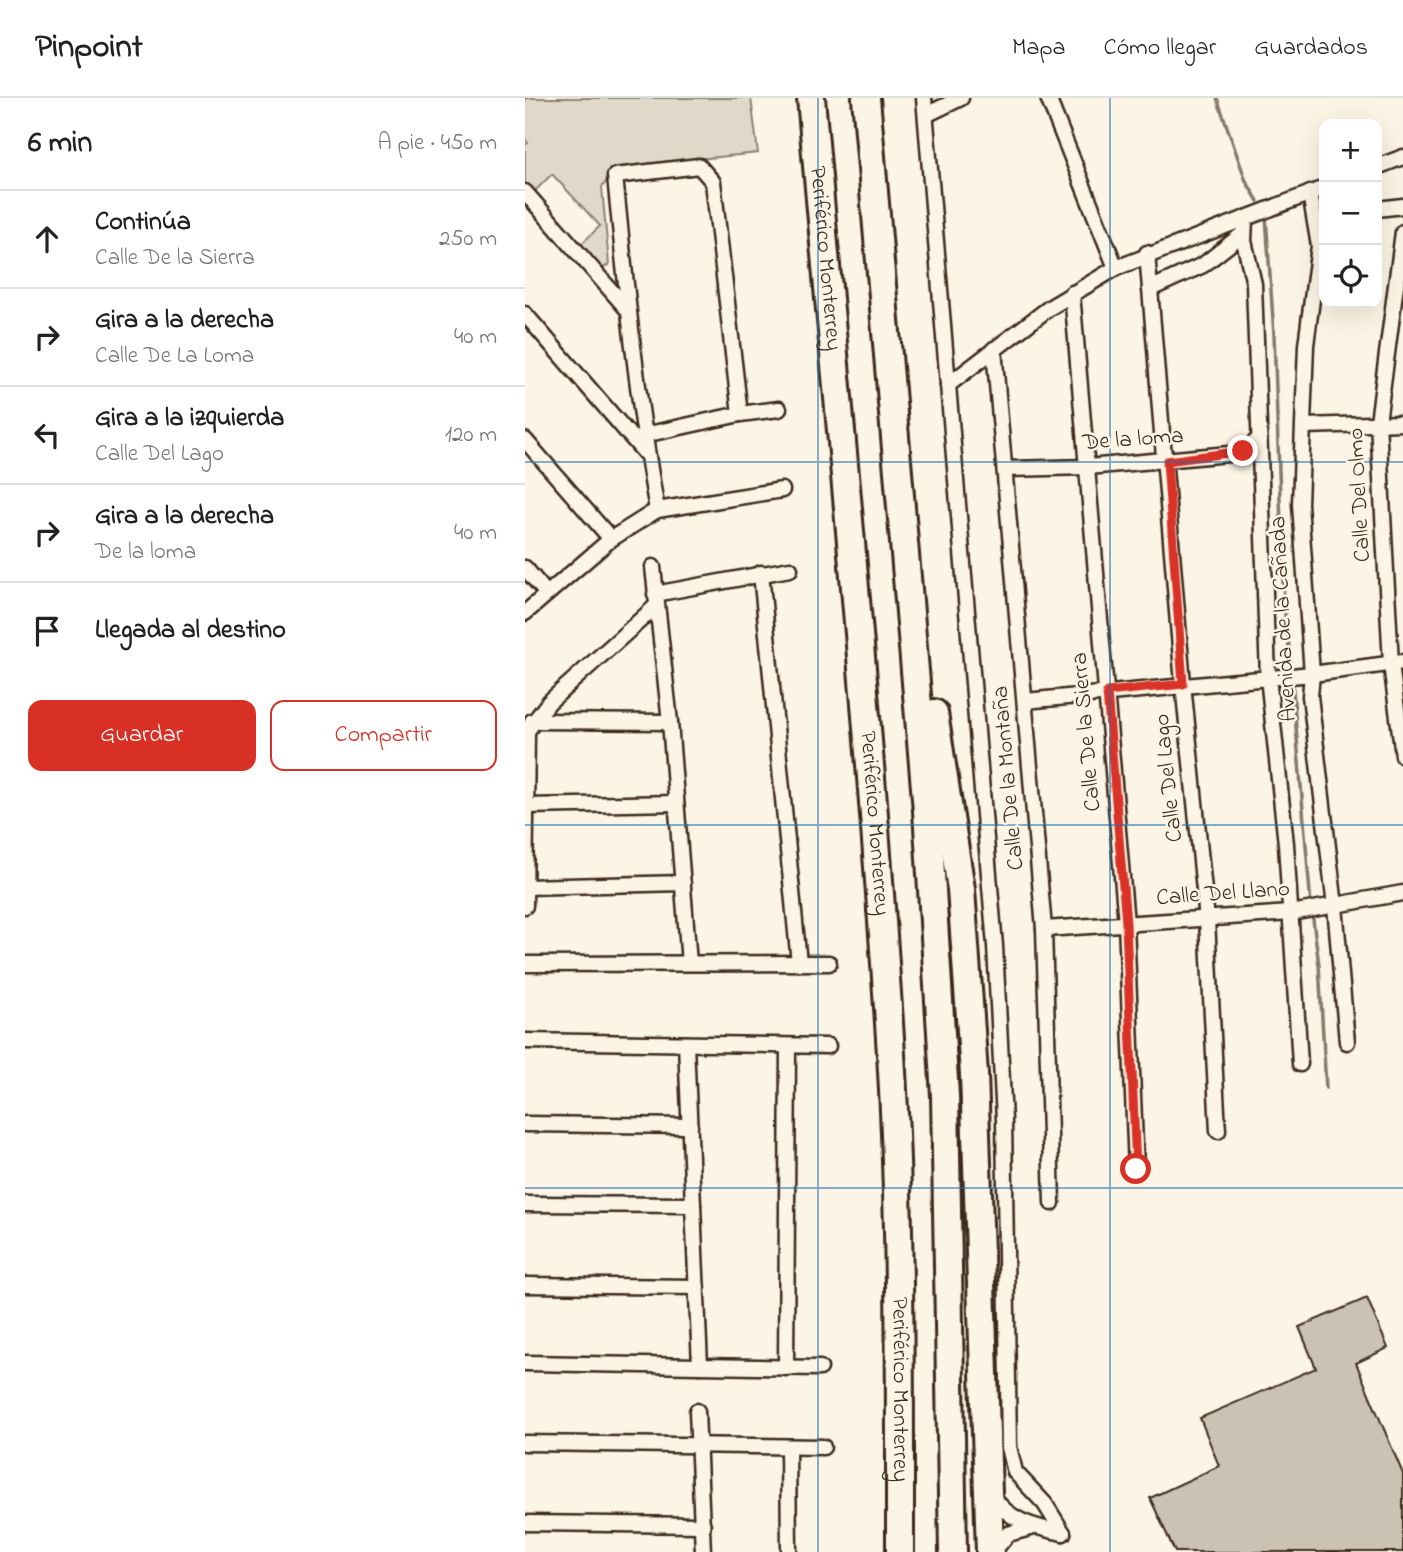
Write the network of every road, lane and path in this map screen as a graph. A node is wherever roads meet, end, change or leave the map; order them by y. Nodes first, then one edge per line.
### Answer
1 (811, 98) edge
2 (866, 98) edge
3 (924, 98) edge
4 (961, 98) edge
5 (1048, 98) edge
6 (926, 115) junction
7 (1403, 157) edge
8 (1382, 165) edge
9 (1319, 190) edge
10 (525, 192) edge
11 (1310, 193) junction
12 (1403, 206) edge
13 (1382, 208) edge
14 (1319, 213) edge
15 (1245, 218) junction
16 (1403, 232) edge
17 (1244, 233) junction
18 (1319, 245) edge
19 (1147, 253) junction
20 (1116, 268) junction
21 (1150, 289) junction
22 (1072, 293) junction
23 (628, 310) junction
24 (525, 314) edge
25 (994, 349) junction
26 (948, 385) junction
27 (779, 409) dead end
28 (740, 414) junction
29 (1378, 422) junction
30 (1403, 423) edge
31 (1304, 426) junction
32 (644, 435) junction
33 (1259, 439) junction
34 (525, 440) edge
35 (647, 455) junction
36 (1167, 461) junction
37 (1088, 467) junction
38 (1005, 469) junction
39 (782, 491) dead end
40 (657, 510) junction
41 (611, 539) junction
42 (653, 567) dead end
43 (525, 568) edge
44 (790, 569) dead end
45 (761, 573) junction
46 (547, 594) junction
47 (655, 601) junction
48 (525, 613) edge
49 (912, 624) junction
50 (1397, 663) edge
51 (1307, 675) junction
52 (1271, 677) junction
53 (1183, 684) junction
54 (1107, 692) junction
55 (1025, 701) junction
56 (532, 720) junction
57 (670, 722) junction
58 (1403, 756) edge
59 (526, 777) edge
60 (526, 803) edge
61 (676, 803) junction
62 (683, 883) junction
63 (525, 887) edge
64 (1403, 893) edge
65 (525, 906) edge
66 (1335, 906) junction
67 (1294, 913) junction
68 (1207, 920) junction
69 (1126, 923) junction
70 (1044, 929) junction
71 (799, 963) junction
72 (829, 963) dead end
73 (525, 964) edge
74 (689, 964) junction
75 (525, 1041) edge
76 (1347, 1042) dead end
77 (686, 1044) junction
78 (788, 1046) junction
79 (828, 1046) dead end
80 (1300, 1064) dead end
81 (525, 1124) edge
82 (690, 1126) junction
83 (1218, 1131) dead end
84 (1136, 1169) dead end
85 (1052, 1203) dead end
86 (525, 1204) edge
87 (693, 1205) junction
88 (525, 1285) edge
89 (697, 1287) junction
90 (525, 1363) edge
91 (700, 1366) junction
92 (786, 1368) junction
93 (820, 1368) dead end
94 (697, 1411) dead end
95 (525, 1443) edge
96 (699, 1444) junction
97 (788, 1447) junction
98 (823, 1447) dead end
99 (990, 1493) junction
100 (525, 1523) edge
101 (703, 1525) junction
102 (1035, 1527) junction
103 (703, 1552) edge
104 (789, 1552) edge
105 (900, 1552) edge
106 (953, 1552) edge
107 (991, 1552) edge

1 - 105 highway, Periférico Monterrey
2 - 49 highway
3 - 6 street
4 - 6 street
5 - 20 street
6 - 26 street
7 - 8 street
9 - 11 street
10 - 23 street
11 - 14 street, Avenida de la Cañada
11 - 15 street
12 - 13 street
15 - 17 street, Avenida de la Cañada
15 - 19 street
16 - 29 street, Calle Del Olmo
17 - 21 street
17 - 33 street, Avenida de la Cañada
18 - 31 street, Avenida de la Cañada
19 - 20 street
19 - 21 street, Calle Del Lago
20 - 22 street
21 - 36 street, Calle Del Lago
22 - 25 street
22 - 37 street, Calle De la Sierra
23 - 28 street
23 - 32 street
24 - 35 street
25 - 26 street
25 - 38 street, Calle De la Montaña
26 - 102 street
27 - 28 street
28 - 32 street
29 - 30 street
29 - 31 street
29 - 50 street, Calle Del Olmo
31 - 51 street, Avenida de la Cañada
32 - 35 street
33 - 36 street, De la loma
33 - 52 street, Avenida de la Cañada
34 - 41 street
35 - 40 street
36 - 37 street, De la loma
36 - 53 street, Calle Del Lago
37 - 38 street, De la loma
37 - 54 street, Calle De la Sierra
38 - 55 street, Calle De la Montaña
39 - 40 street
40 - 41 street
41 - 46 street
42 - 47 street
43 - 46 street
44 - 45 street
45 - 47 street
45 - 71 street
46 - 48 street
47 - 56 street
47 - 57 street
49 - 99 highway
49 - 106 highway
50 - 51 street
50 - 58 street, Calle Del Olmo
51 - 52 street
51 - 66 street, Avenida de la Cañada
52 - 53 street
52 - 67 street, Avenida de la Cañada
53 - 54 street
53 - 68 street, Calle Del Lago
54 - 55 street
54 - 69 street, Calle De la Sierra
55 - 70 street, Calle De la Montaña
56 - 57 street
56 - 59 street
57 - 61 street
59 - 60 street
60 - 61 street
60 - 63 street
61 - 62 street
62 - 63 street
62 - 74 street
63 - 65 street
64 - 66 street, Calle Del Llano
66 - 67 street, Calle Del Llano
66 - 76 street, Avenida de la Cañada
67 - 68 street, Calle Del Llano
67 - 80 street, Avenida de la Cañada
68 - 69 street, Calle Del Llano
68 - 83 street, Calle Del Lago
69 - 70 street, Calle Del Llano
69 - 84 street, Calle De la Sierra
70 - 85 street, Calle De la Montaña
71 - 72 street
71 - 74 street
73 - 74 street
75 - 77 street
77 - 78 street
77 - 82 street
78 - 79 street
78 - 92 street
81 - 82 street
82 - 87 street
86 - 87 street
87 - 89 street
88 - 89 street
89 - 91 street
90 - 91 street
91 - 92 street
92 - 93 street
94 - 96 street
95 - 96 street
96 - 97 street
96 - 101 street
97 - 98 street
97 - 104 street
99 - 102 street
99 - 107 highway
100 - 101 street
101 - 103 street
102 - 107 street

